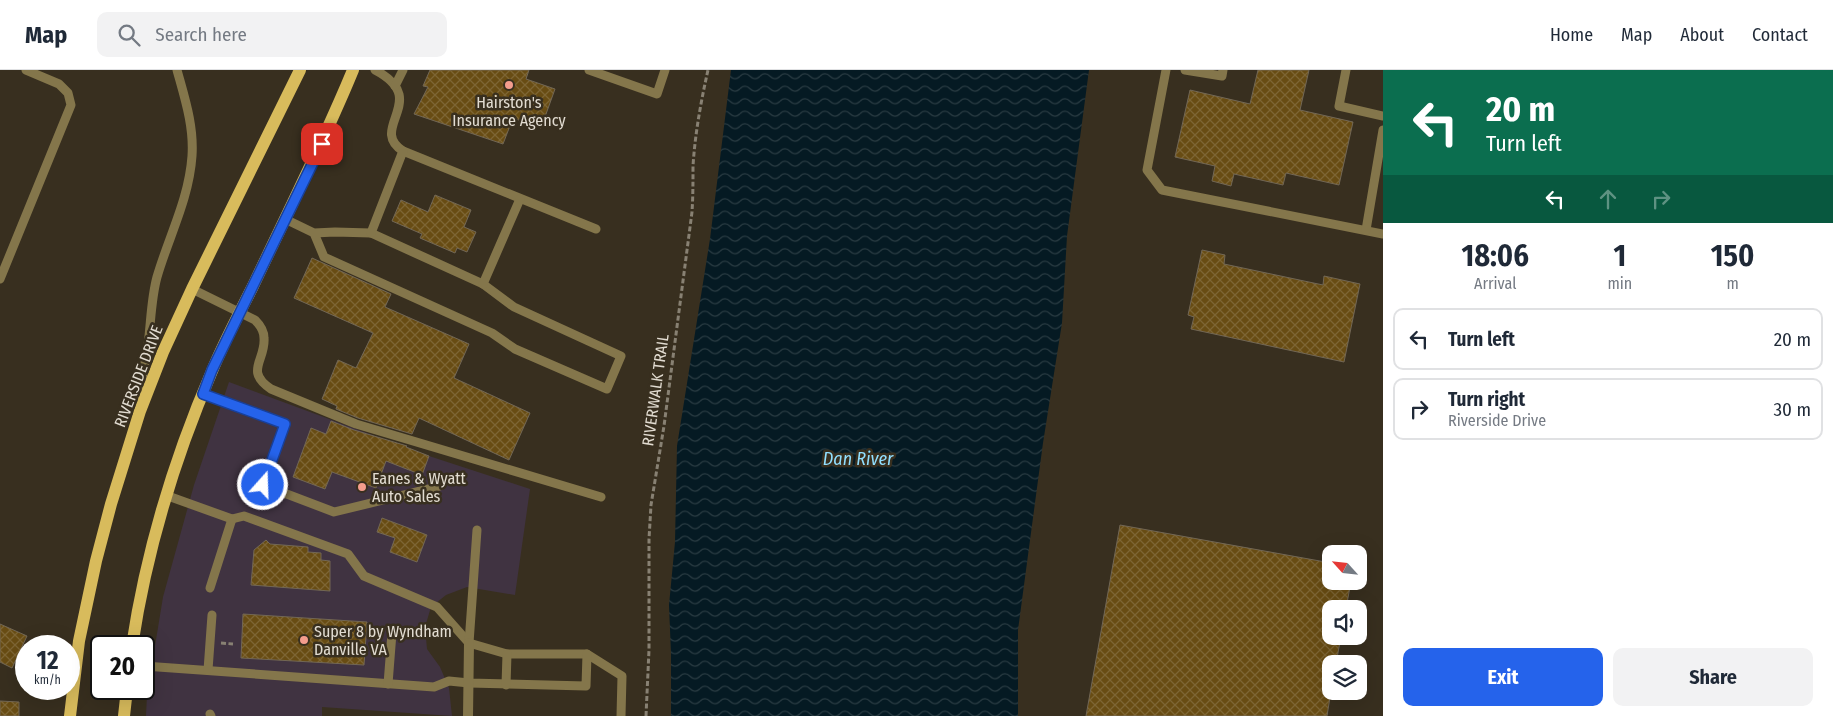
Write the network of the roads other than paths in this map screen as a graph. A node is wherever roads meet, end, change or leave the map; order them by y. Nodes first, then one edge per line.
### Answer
1 (26, 70) edge
2 (177, 70) edge
3 (300, 70) edge
4 (353, 70) edge
5 (375, 70) edge
6 (403, 70) edge
7 (589, 70) edge
8 (664, 70) edge
9 (1166, 70) edge
10 (1185, 70) edge
11 (1223, 70) edge
12 (1346, 70) edge
13 (395, 86) junction
14 (1383, 116) edge
15 (1383, 130) edge
16 (403, 151) junction
17 (520, 198) junction
18 (285, 219) junction
19 (596, 229) dead end
20 (1366, 230) junction
21 (314, 233) junction
22 (371, 233) junction
23 (1383, 234) edge
24 (0, 279) edge
25 (483, 284) junction
26 (192, 289) junction
27 (240, 312) junction
28 (203, 394) junction
29 (140, 411) junction
30 (440, 486) dead end
31 (168, 496) junction
32 (601, 497) dead end
33 (232, 519) junction
34 (477, 530) dead end
35 (210, 588) dead end
36 (212, 615) dead end
37 (392, 633) dead end
38 (134, 635) edge
39 (468, 643) junction
40 (507, 654) junction
41 (587, 654) junction
42 (155, 667) edge
43 (208, 670) junction
44 (469, 683) junction
45 (388, 684) junction
46 (506, 685) junction
47 (126, 700) edge
48 (70, 716) edge
49 (124, 716) edge
50 (468, 716) edge
51 (621, 716) edge

1 - 24 lane
2 - 29 lane
3 - 26 main road, RIVERSIDE DRIVE
4 - 18 main road
5 - 13 lane
6 - 13 lane
7 - 8 lane
9 - 20 lane
10 - 11 lane
12 - 14 lane
13 - 16 lane
15 - 20 lane
16 - 17 lane
16 - 22 lane
17 - 19 lane
17 - 25 lane
18 - 21 lane
18 - 27 main road
20 - 23 lane
21 - 22 lane
21 - 25 lane
22 - 25 lane
26 - 27 lane
26 - 29 main road, RIVERSIDE DRIVE
27 - 28 main road
27 - 32 lane
28 - 30 lane
28 - 31 main road
29 - 48 main road, RIVERSIDE DRIVE
31 - 33 lane
31 - 38 main road
33 - 35 lane
33 - 39 lane
34 - 39 lane
36 - 43 lane
37 - 45 lane
39 - 40 lane
39 - 44 street
40 - 41 lane
40 - 46 lane
41 - 46 lane
41 - 51 lane
42 - 43 lane
43 - 45 lane
44 - 45 lane
44 - 46 lane
44 - 50 street
47 - 49 main road

